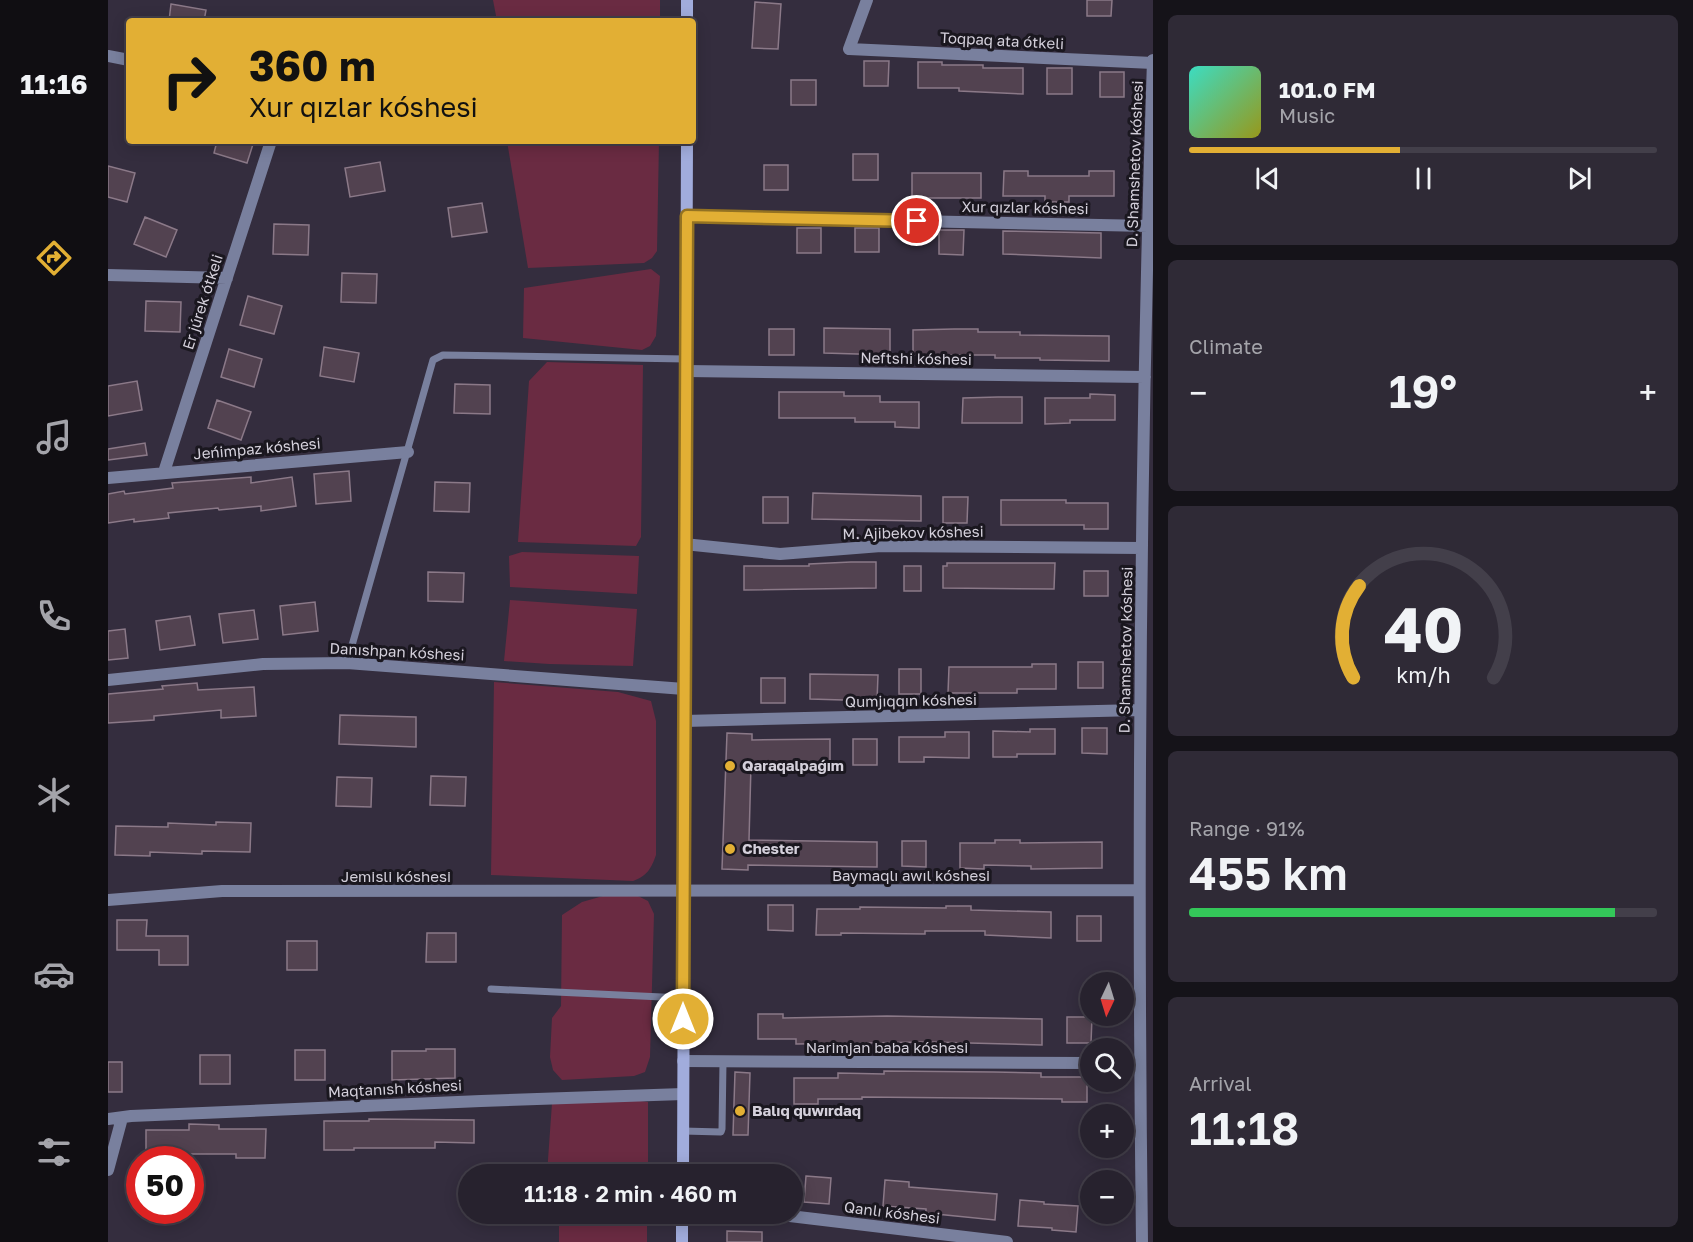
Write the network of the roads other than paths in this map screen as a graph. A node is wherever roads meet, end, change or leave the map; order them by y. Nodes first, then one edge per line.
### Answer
1 (687, 0) edge
2 (867, 0) edge
3 (687, 18) edge
4 (108, 56) edge
5 (126, 59) edge
6 (1153, 61) edge
7 (270, 144) edge
8 (687, 144) edge
9 (687, 216) junction
10 (1148, 226) junction
11 (108, 275) edge
12 (227, 278) junction
13 (686, 365) junction
14 (1145, 377) junction
15 (408, 452) junction
16 (164, 472) junction
17 (108, 478) edge
18 (684, 544) junction
19 (1142, 548) junction
20 (347, 663) junction
21 (108, 680) edge
22 (684, 689) junction
23 (1139, 710) junction
24 (684, 721) junction
25 (1139, 890) junction
26 (684, 892) junction
27 (108, 900) edge
28 (491, 989) dead end
29 (683, 998) junction
30 (683, 1061) junction
31 (723, 1062) junction
32 (1080, 1063) edge
33 (1134, 1065) edge
34 (1140, 1065) junction
35 (683, 1094) junction
36 (122, 1118) junction
37 (108, 1119) edge
38 (683, 1131) junction
39 (683, 1164) edge
40 (108, 1170) edge
41 (803, 1218) edge
42 (682, 1224) edge
43 (682, 1242) edge
44 (1006, 1242) edge
45 (1142, 1242) edge

1 - 3 main road
2 - 6 street, Toqpaq ata ótkeli
4 - 5 street
6 - 10 street, D. Shamshetov kóshesi
7 - 12 street, Er júrek ótkeli
8 - 9 main road
9 - 10 street, Xur qızlar kóshesi
9 - 13 main road
10 - 14 street, D. Shamshetov kóshesi
11 - 12 street
12 - 16 street, Er júrek ótkeli
13 - 14 street, Neftshi kóshesi
13 - 15 lane
13 - 18 main road
14 - 19 street, D. Shamshetov kóshesi
15 - 16 street, Jeńimpaz kóshesi
15 - 20 lane
16 - 17 street, Jeńimpaz kóshesi
18 - 19 street, M. Ajibekov kóshesi
18 - 22 main road
19 - 23 street, D. Shamshetov kóshesi
20 - 21 street, Danıshpan kóshesi
20 - 22 street, Danıshpan kóshesi
22 - 24 main road
23 - 24 street, Qumjıqqın kóshesi
23 - 25 street, D. Shamshetov kóshesi
24 - 26 main road
25 - 26 street, Baymaqlı awıl kóshesi
25 - 34 street, D. Shamshetov kóshesi
26 - 27 street, Jemisli kóshesi
26 - 29 main road
28 - 29 lane
29 - 30 main road
30 - 31 street, Narimjan baba kóshesi
30 - 35 main road
31 - 32 street, Narimjan baba kóshesi
31 - 38 lane
33 - 34 street
34 - 45 street, D. Shamshetov kóshesi
35 - 36 street, Maqtanısh kóshesi
35 - 38 main road
36 - 37 street, Maqtanısh kóshesi
36 - 40 street
38 - 39 main road
41 - 44 street, Qanlı kóshesi
42 - 43 main road

